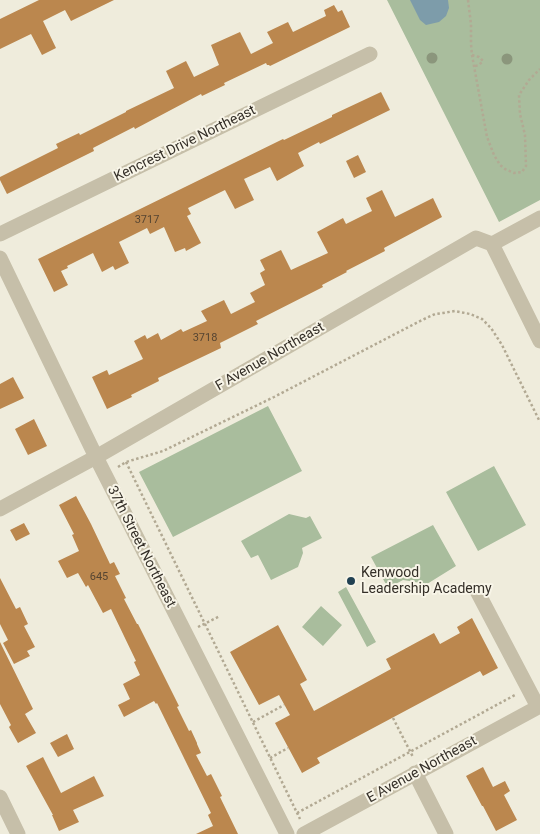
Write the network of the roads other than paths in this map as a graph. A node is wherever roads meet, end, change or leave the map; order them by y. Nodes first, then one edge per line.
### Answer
1 (370, 54) dead end
2 (540, 218) edge
3 (0, 234) edge
4 (492, 244) junction
5 (0, 258) edge
6 (540, 341) edge
7 (96, 457) junction
8 (0, 510) edge
9 (477, 591) dead end
10 (539, 706) edge
11 (416, 773) junction
12 (0, 797) edge
13 (303, 828) edge
14 (18, 834) edge
15 (287, 834) edge
16 (446, 834) edge

1 - 3 street, Kencrest Drive Northeast
2 - 4 street
4 - 6 street
4 - 7 street, F Avenue Northeast
5 - 7 street, 37th Street Northeast
7 - 8 street, F Avenue Northeast
7 - 15 street, 37th Street Northeast
9 - 10 street
10 - 11 street, E Avenue Northeast
11 - 13 street, E Avenue Northeast
11 - 16 street
12 - 14 street

